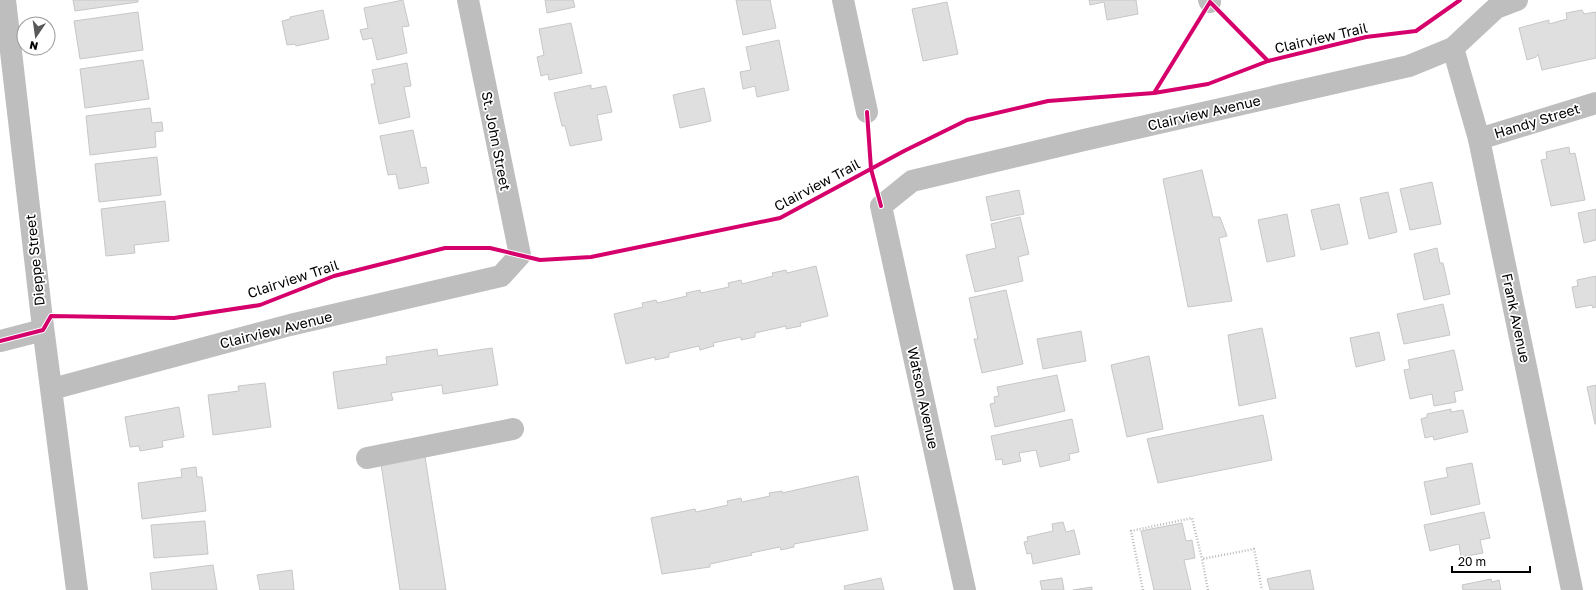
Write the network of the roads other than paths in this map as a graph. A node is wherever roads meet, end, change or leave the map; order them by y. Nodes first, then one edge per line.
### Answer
1 (5, 0) edge
2 (468, 0) edge
3 (843, 0) edge
4 (1517, 0) edge
5 (1453, 48) junction
6 (1596, 104) edge
7 (867, 112) dead end
8 (1479, 138) junction
9 (881, 206) joint
10 (501, 276) joint
11 (43, 330) junction
12 (0, 341) edge
13 (52, 389) junction
14 (513, 429) dead end
15 (366, 458) dead end
16 (77, 590) edge
17 (964, 590) edge
18 (1572, 590) edge

1 - 11 street, Dieppe Street
2 - 10 street, St. John Street
3 - 7 street
4 - 5 street, Clairview Avenue
5 - 8 street, Frank Avenue
5 - 9 street, Clairview Avenue
6 - 8 street, Handy Street
8 - 18 street, Frank Avenue
9 - 17 street, Watson Avenue
10 - 13 street, Clairview Avenue
11 - 12 street
11 - 13 street, Dieppe Street
13 - 16 street, Dieppe Street
14 - 15 street

